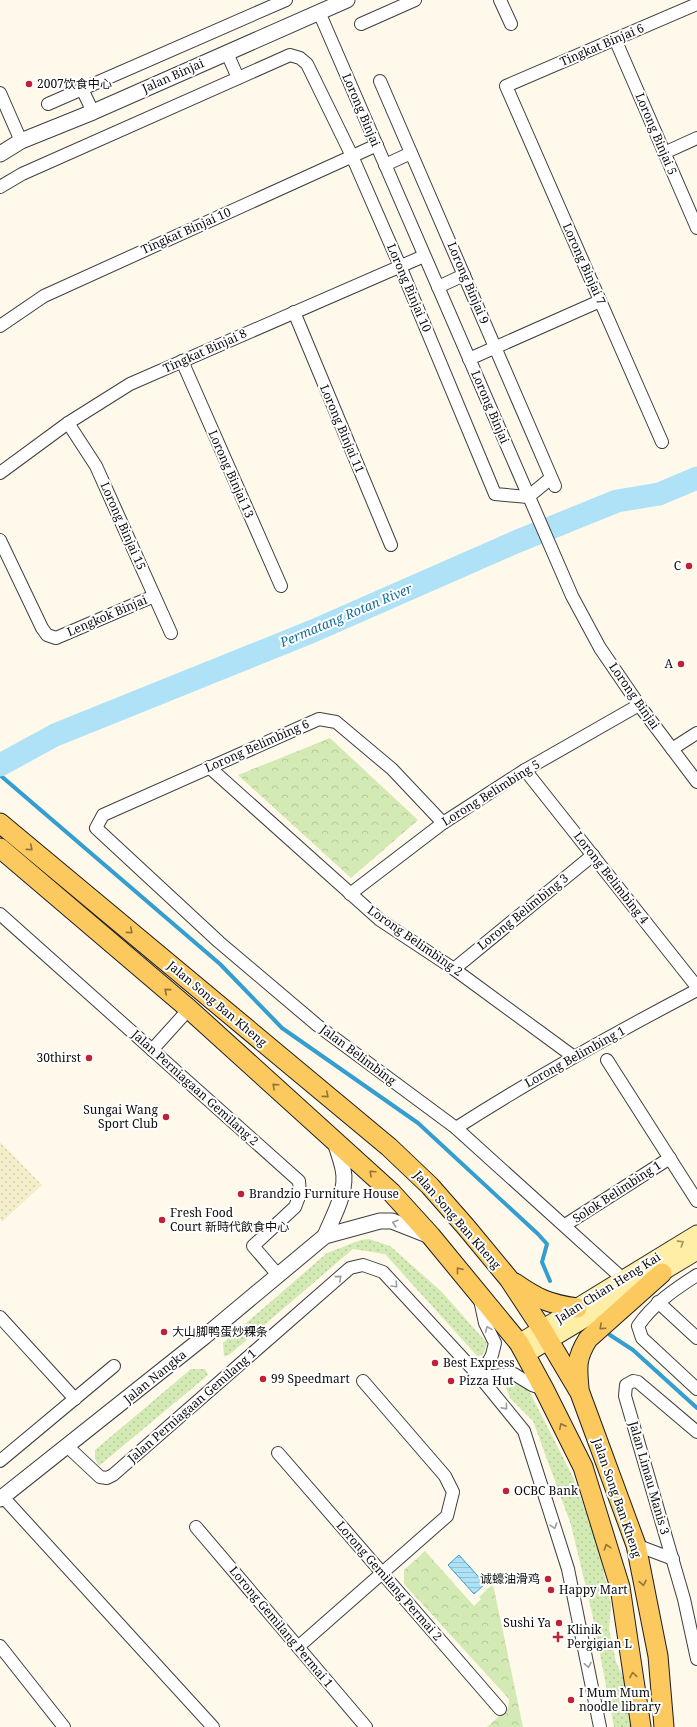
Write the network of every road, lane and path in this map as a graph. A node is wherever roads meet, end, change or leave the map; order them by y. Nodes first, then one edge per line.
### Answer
1 (286, 0) edge
2 (347, 0) edge
3 (414, 0) edge
4 (500, 0) edge
5 (697, 4) edge
6 (319, 12) junction
7 (361, 24) dead end
8 (511, 24) dead end
9 (615, 40) junction
10 (227, 53) junction
11 (238, 78) junction
12 (380, 81) dead end
13 (506, 86) joint
14 (82, 89) junction
15 (0, 93) edge
16 (48, 104) dead end
17 (92, 112) junction
18 (697, 138) edge
19 (21, 141) junction
20 (377, 145) junction
21 (411, 153) junction
22 (664, 153) junction
23 (0, 154) edge
24 (352, 156) junction
25 (385, 165) junction
26 (0, 187) edge
27 (697, 228) edge
28 (424, 256) junction
29 (400, 266) junction
30 (464, 275) junction
31 (438, 288) junction
32 (600, 301) junction
33 (294, 312) junction
34 (0, 326) edge
35 (495, 347) junction
36 (469, 359) junction
37 (182, 361) junction
38 (68, 423) junction
39 (662, 442) dead end
40 (0, 472) edge
41 (530, 503) junction
42 (0, 540) edge
43 (391, 545) dead end
44 (281, 586) dead end
45 (154, 596) junction
46 (171, 633) dead end
47 (639, 704) junction
48 (697, 733) edge
49 (672, 749) junction
50 (209, 767) junction
51 (525, 770) junction
52 (697, 782) edge
53 (0, 823) edge
54 (443, 823) junction
55 (96, 828) joint
56 (0, 848) edge
57 (593, 855) junction
58 (350, 894) junction
59 (0, 914) edge
60 (454, 969) junction
61 (697, 987) edge
62 (697, 990) edge
63 (189, 1009) junction
64 (152, 1050) junction
65 (574, 1057) junction
66 (607, 1060) dead end
67 (456, 1128) junction
68 (334, 1139) junction
69 (670, 1158) junction
70 (697, 1201) edge
71 (565, 1225) junction
72 (697, 1234) edge
73 (325, 1236) junction
74 (431, 1236) junction
75 (697, 1251) edge
76 (662, 1273) junction
77 (278, 1275) junction
78 (697, 1275) edge
79 (509, 1279) junction
80 (623, 1279) junction
81 (479, 1295) junction
82 (658, 1302) junction
83 (577, 1308) junction
84 (0, 1317) edge
85 (546, 1335) junction
86 (697, 1338) edge
87 (523, 1348) junction
88 (114, 1366) dead end
89 (480, 1377) junction
90 (363, 1380) dead end
91 (544, 1389) junction
92 (697, 1389) edge
93 (580, 1394) junction
94 (75, 1399) junction
95 (697, 1432) edge
96 (68, 1447) junction
97 (278, 1453) dead end
98 (0, 1461) edge
99 (2, 1498) edge
100 (196, 1527) dead end
101 (636, 1545) junction
102 (673, 1559) junction
103 (382, 1573) junction
104 (0, 1646) edge
105 (298, 1647) junction
106 (697, 1659) edge
107 (500, 1709) dead end
108 (64, 1727) edge
109 (213, 1727) edge
110 (366, 1727) edge
111 (600, 1727) edge
112 (641, 1727) edge
113 (664, 1727) edge

1 - 14 street
2 - 6 street, Jalan Binjai
3 - 7 street
4 - 8 street
5 - 9 street, Tingkat Binjai 6
6 - 10 street, Jalan Binjai
6 - 20 street, Lorong Binjai
9 - 13 street, Tingkat Binjai 6
9 - 22 street, Lorong Binjai 5
10 - 11 street
10 - 17 street, Jalan Binjai
11 - 24 street, Lorong Binjai 10
11 - 26 street
12 - 21 street, Lorong Binjai 9
13 - 32 street, Lorong Binjai 7
14 - 16 street
14 - 17 street
15 - 19 street
17 - 19 street, Jalan Binjai
18 - 22 street
19 - 23 street, Jalan Binjai
20 - 24 street, Tingkat Binjai 10
20 - 25 street, Lorong Binjai
21 - 25 street
21 - 30 street, Lorong Binjai 9
22 - 27 street, Lorong Binjai 5
24 - 29 street, Lorong Binjai 10
24 - 34 street, Tingkat Binjai 10
25 - 28 street, Lorong Binjai
28 - 29 street, Tingkat Binjai 8
28 - 31 street, Lorong Binjai
29 - 33 street, Tingkat Binjai 8
29 - 41 street, Lorong Binjai 10
30 - 31 street
30 - 35 street, Lorong Binjai 9
31 - 36 street, Lorong Binjai
32 - 35 street
32 - 39 street, Lorong Binjai 7
33 - 37 street, Tingkat Binjai 8
33 - 43 street, Lorong Binjai 11
35 - 36 street
35 - 41 street, Lorong Binjai 9
36 - 41 street, Lorong Binjai
37 - 38 street, Tingkat Binjai 8
37 - 44 street, Lorong Binjai 13
38 - 40 street, Tingkat Binjai 8
38 - 45 street, Lorong Binjai 15
41 - 47 street, Lorong Binjai
42 - 45 street, Lengkok Binjai
45 - 46 street, Lorong Binjai 15
47 - 49 street, Lorong Binjai
47 - 51 street, Lorong Belimbing 5
48 - 49 street
49 - 52 street, Lorong Binjai
50 - 54 street, Lorong Belimbing 6
50 - 55 street, Lorong Belimbing 6
50 - 58 street, Lorong Belimbing 2
51 - 54 street, Lorong Belimbing 5
51 - 57 street, Lorong Belimbing 4
53 -> 79 main road, Jalan Song Ban Kheng
54 - 58 street, Lorong Belimbing 5
55 - 67 street, Jalan Belimbing
63 -> 56 main road, Jalan Song Ban Kheng
57 - 60 street, Lorong Belimbing 3
57 - 61 street, Lorong Belimbing 4
58 - 60 street, Lorong Belimbing 2
59 - 64 street, Jalan Perniagaan Gemilang 2
60 - 65 street, Lorong Belimbing 2
62 - 65 street, Lorong Belimbing 1
63 - 64 street
68 -> 63 main road, Jalan Song Ban Kheng
64 - 77 street, Jalan Perniagaan Gemilang 2
65 - 67 street, Lorong Belimbing 1
66 - 69 street
67 - 71 street, Jalan Belimbing
68 - 73 street, Jalan Nangka
74 -> 68 main road, Jalan Song Ban Kheng
69 - 70 street
69 - 71 street, Solok Belimbing 1
71 - 80 street, Jalan Belimbing
80 -> 72 main road, Jalan Chian Heng Kai
74 -> 73 street, Jalan Nangka
73 - 77 street, Jalan Nangka
81 -> 74 main road, Jalan Song Ban Kheng
75 - 76 main road, Jalan Chian Heng Kai
76 - 85 main road, Jalan Chian Heng Kai
76 -> 93 main road
77 - 96 street, Jalan Nangka
78 - 82 street
79 - 83 main road
79 - 85 main road, Jalan Song Ban Kheng
80 - 83 main road, Jalan Chian Heng Kai
81 - 87 main road, Jalan Song Ban Kheng
89 -> 81 street
82 - 86 street
82 - 92 street
83 - 85 main road, Jalan Chian Heng Kai
84 - 94 street
85 - 87 main road, Jalan Chian Heng Kai
85 - 93 main road, Jalan Song Ban Kheng
87 - 91 main road, Jalan Song Ban Kheng
88 - 94 street
89 - 91 street
96 -> 89 street, Jalan Perniagaan Gemilang 1
89 -> 111 street, Jalan Perniagaan Gemilang 1
90 - 103 street
112 -> 91 main road, Jalan Song Ban Kheng
93 - 101 main road, Jalan Song Ban Kheng
94 - 98 street
95 - 102 street, Jalan Limau Manis 3
96 - 99 street, Jalan Nangka
97 - 103 street, Lorong Gemilang Permai 2
99 - 109 street
100 - 105 street, Lorong Gemilang Permai 1
101 - 102 street
101 -> 113 main road, Jalan Song Ban Kheng
102 - 106 street, Jalan Limau Manis 3
103 - 105 street
103 - 107 street, Lorong Gemilang Permai 2
104 - 108 street
105 - 110 street, Lorong Gemilang Permai 1

